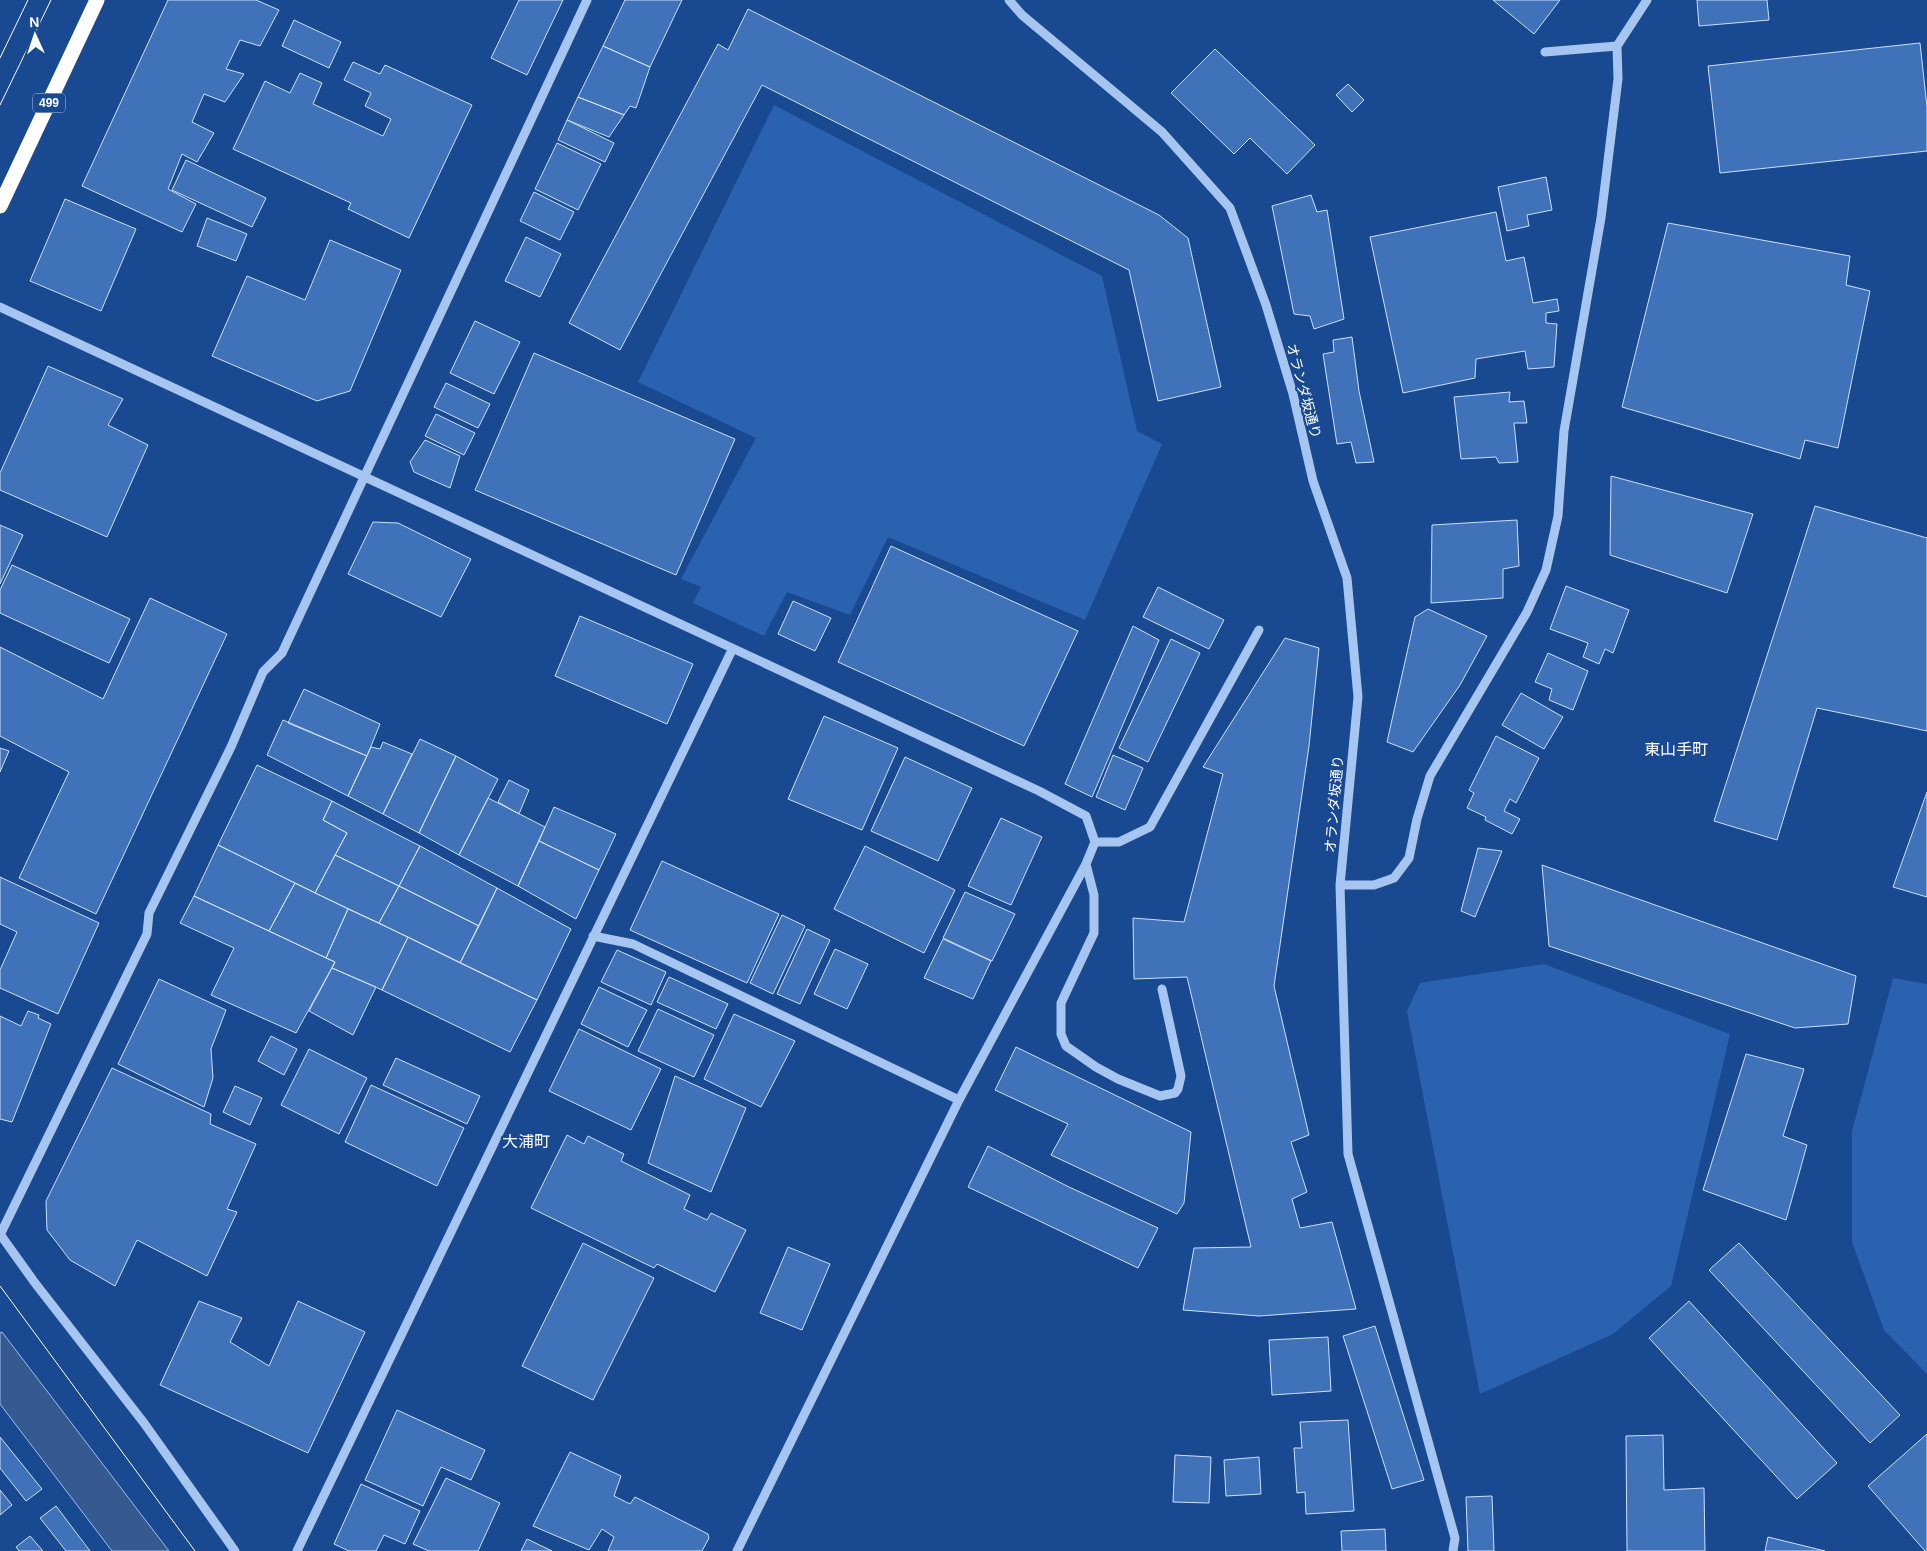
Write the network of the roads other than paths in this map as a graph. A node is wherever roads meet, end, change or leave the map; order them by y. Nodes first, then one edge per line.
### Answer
1 (97, 0) edge
2 (587, 0) edge
3 (1009, 0) edge
4 (1647, 0) edge
5 (1617, 46) junction
6 (1544, 52) dead end
7 (0, 206) edge
8 (0, 307) edge
9 (364, 477) junction
10 (1259, 630) dead end
11 (732, 650) junction
12 (1095, 842) junction
13 (1086, 864) junction
14 (1340, 885) junction
15 (594, 936) junction
16 (1162, 989) dead end
17 (959, 1100) junction
18 (0, 1234) edge
19 (235, 1551) edge
20 (297, 1551) edge
21 (738, 1551) edge
22 (1453, 1551) edge

1 - 7 highway, 499
2 - 9 street
3 - 14 street, オランダ坂通り
4 - 5 street
5 - 6 street
5 - 14 street
8 - 9 street
9 - 11 street
9 - 18 street
10 - 12 street
11 - 12 street
11 - 15 street
12 - 13 street
13 - 16 street
13 - 17 street
14 - 22 street, オランダ坂通り
15 - 17 street
15 - 20 street
17 - 21 street
18 - 19 street

